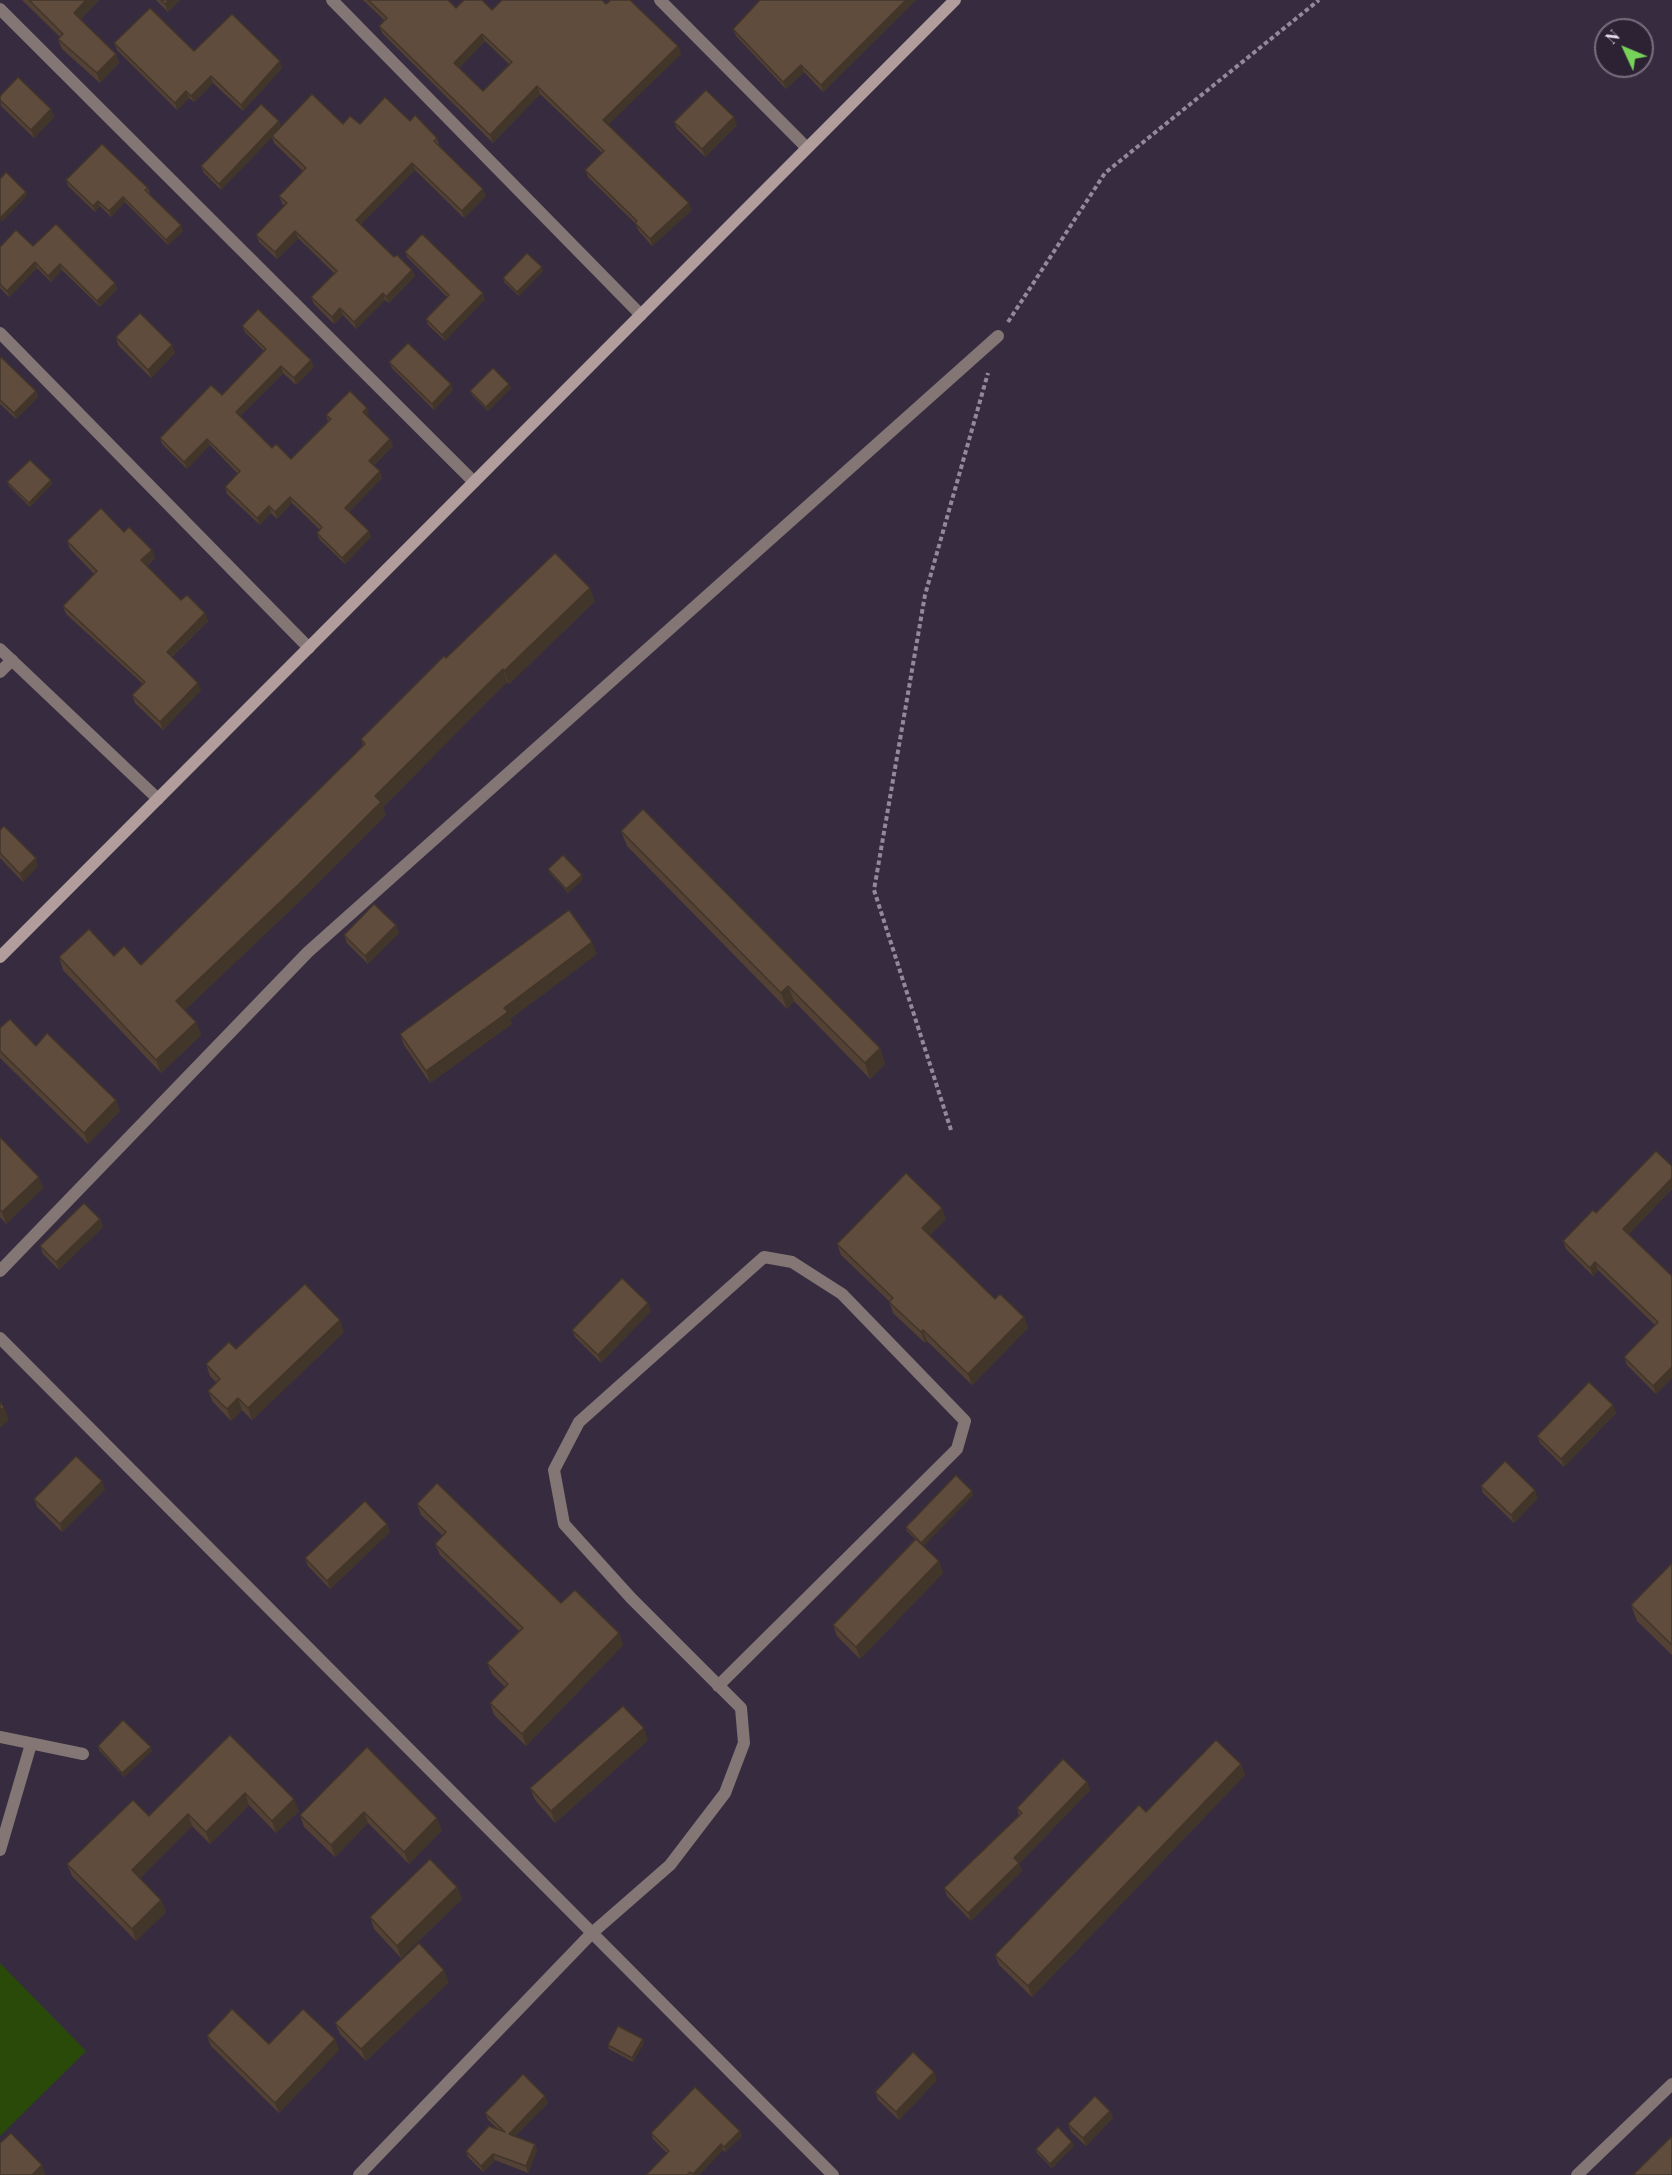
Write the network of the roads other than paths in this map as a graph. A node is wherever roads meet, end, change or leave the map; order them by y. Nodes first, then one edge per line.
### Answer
1 (332, 0) edge
2 (660, 0) edge
3 (955, 0) edge
4 (0, 9) edge
5 (807, 148) junction
6 (641, 315) junction
7 (0, 333) edge
8 (998, 336) road end
9 (474, 482) junction
10 (309, 648) junction
11 (0, 649) edge
12 (12, 660) junction
13 (0, 672) edge
14 (158, 799) junction
15 (0, 957) edge
16 (0, 1271) edge
17 (0, 1338) edge
18 (718, 1686) dead end
19 (0, 1737) edge
20 (31, 1744) junction
21 (83, 1754) dead end
22 (0, 1850) edge
23 (591, 1934) junction
24 (1672, 2084) edge
25 (359, 2175) edge
26 (833, 2175) edge
27 (1577, 2175) edge

1 - 6 street
2 - 5 street
3 - 5 street
4 - 9 street
5 - 6 street
6 - 9 street
7 - 10 street
8 - 16 street
9 - 10 street
10 - 14 street
11 - 12 street
12 - 13 street
12 - 14 street
14 - 15 street
17 - 23 street
18 - 23 street
19 - 20 street
20 - 21 street
20 - 22 street
23 - 25 street
23 - 26 street
24 - 27 street

